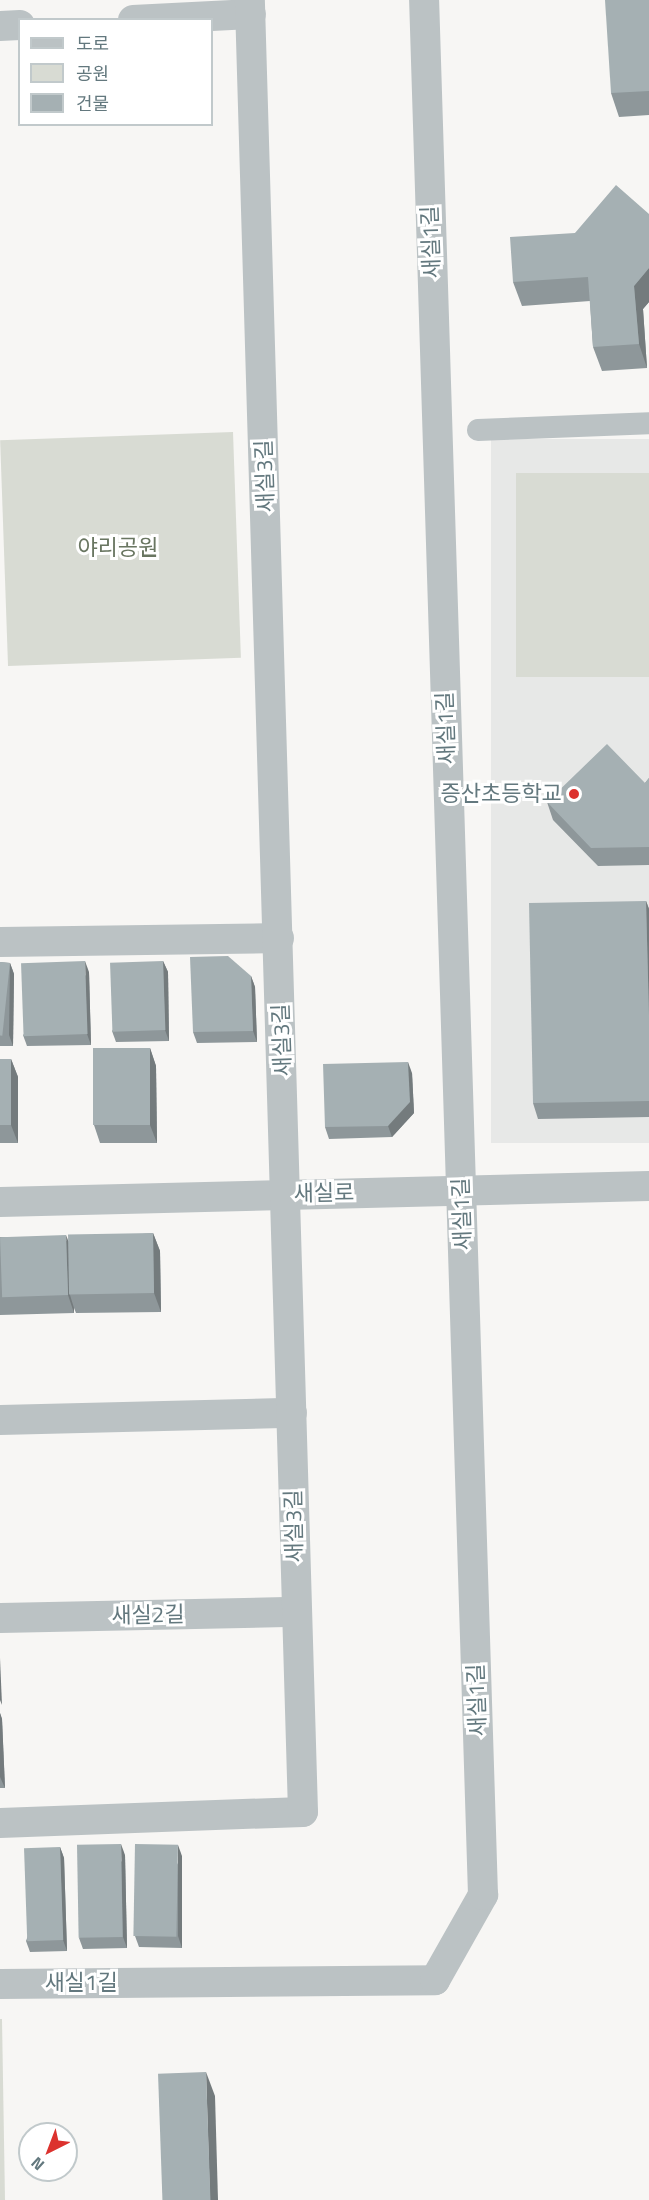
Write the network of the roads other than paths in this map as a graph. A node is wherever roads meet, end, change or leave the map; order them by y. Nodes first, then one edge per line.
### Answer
1 (424, 0) edge
2 (250, 7) edge
3 (151, 18) edge
4 (18, 25) edge
5 (0, 26) edge
6 (649, 423) edge
7 (478, 430) dead end
8 (279, 938) junction
9 (0, 942) edge
10 (649, 1186) edge
11 (462, 1190) junction
12 (288, 1193) junction
13 (0, 1202) edge
14 (292, 1413) junction
15 (0, 1420) edge
16 (297, 1612) junction
17 (0, 1618) edge
18 (0, 1823) edge
19 (0, 1984) edge

1 - 11 street, 새실1길
2 - 3 street, 새실3길
2 - 8 street, 새실3길
4 - 5 street
6 - 7 street
8 - 9 street
8 - 12 street, 새실3길
10 - 11 street, 새실로
11 - 12 street, 새실로
11 - 19 street, 새실1길
12 - 13 street, 새실로
12 - 14 street, 새실3길
14 - 15 street
14 - 16 street, 새실3길
16 - 17 street, 새실2길
16 - 18 street, 새실3길

